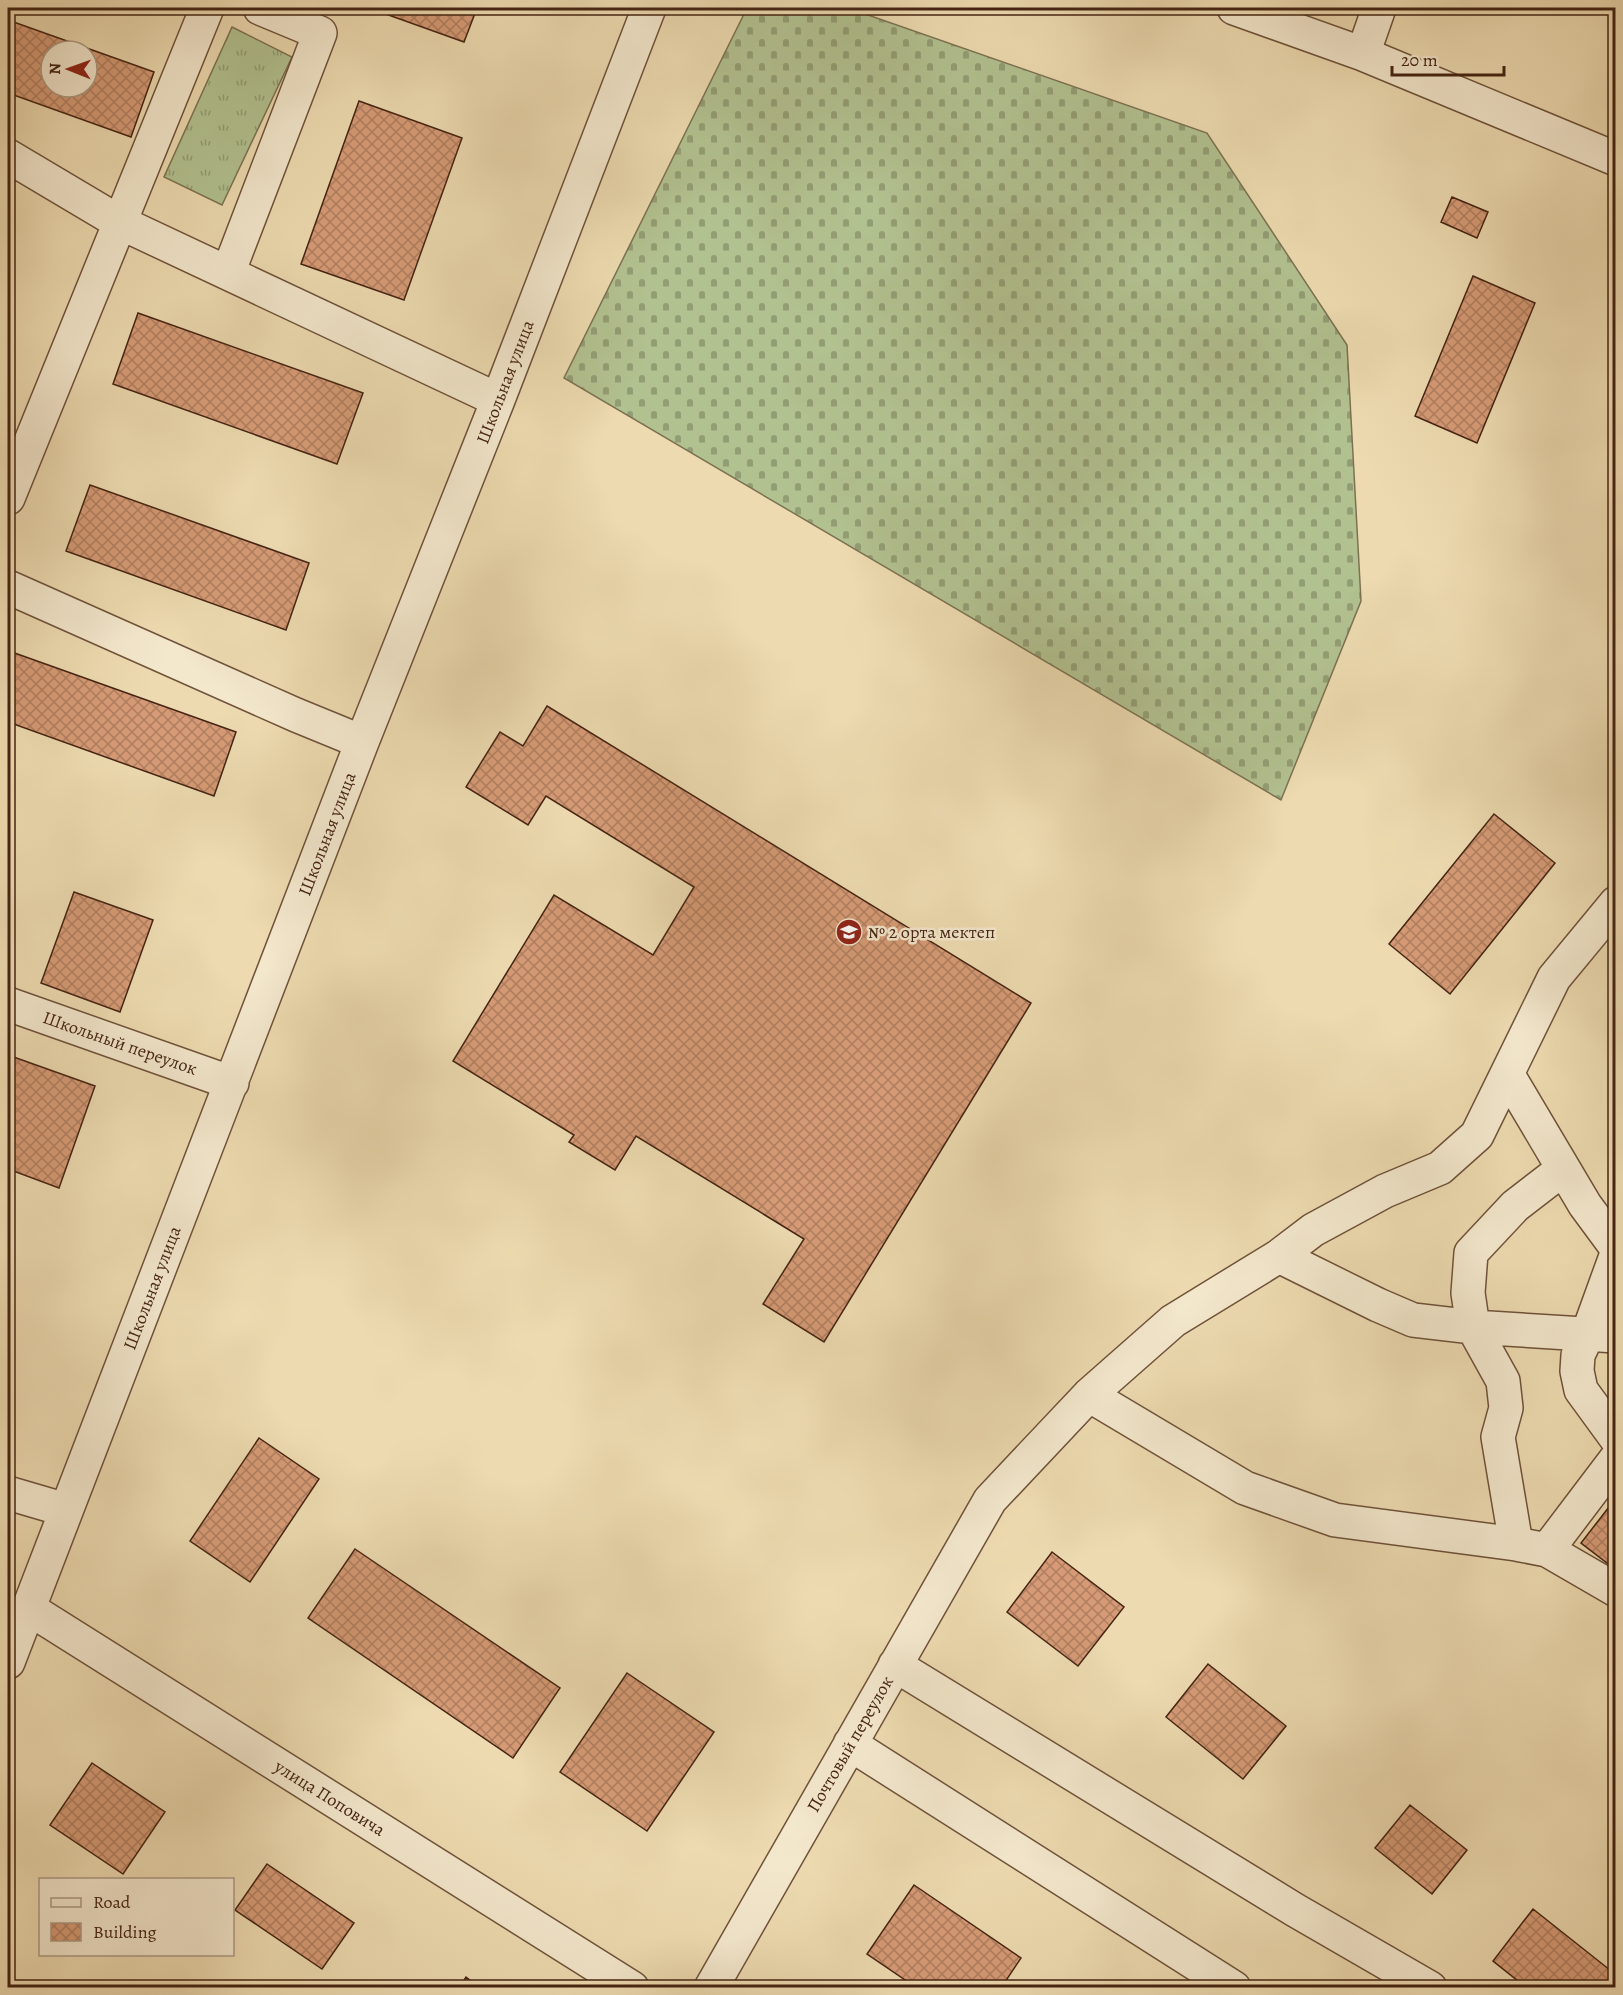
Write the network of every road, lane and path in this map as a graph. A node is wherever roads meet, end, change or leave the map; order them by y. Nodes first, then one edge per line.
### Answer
1 (207, 8) edge
2 (260, 8) edge
3 (649, 8) edge
4 (1234, 8) edge
5 (1379, 8) edge
6 (1363, 54) junction
7 (8, 156) edge
8 (1616, 159) edge
9 (119, 222) junction
10 (228, 273) junction
11 (498, 400) junction
12 (8, 498) edge
13 (8, 587) edge
14 (362, 742) junction
15 (1616, 903) edge
16 (8, 1004) edge
17 (1508, 1075) junction
18 (232, 1083) junction
19 (1563, 1168) junction
20 (1600, 1204) edge
21 (1616, 1247) edge
22 (1278, 1256) junction
23 (1616, 1256) edge
24 (1473, 1327) junction
25 (1601, 1336) edge
26 (1089, 1395) junction
27 (1616, 1437) edge
28 (1616, 1459) edge
29 (8, 1493) edge
30 (66, 1510) junction
31 (1516, 1544) junction
32 (1547, 1550) junction
33 (1616, 1590) edge
34 (28, 1608) junction
35 (8, 1662) edge
36 (895, 1665) junction
37 (850, 1744) junction
38 (632, 1988) edge
39 (711, 1988) edge
40 (1234, 1988) edge
41 (1430, 1988) edge

1 - 9 street
2 - 10 street
3 - 11 street, Школьная улица
4 - 6 street
5 - 6 street
6 - 8 street
7 - 9 street
9 - 10 street
9 - 12 street
10 - 11 street
11 - 14 street, Школьная улица
13 - 14 street
14 - 18 street, Школьная улица
15 - 17 street, Почтовый переулок
16 - 18 street, Школьный переулок
17 - 19 street
17 - 22 street, Почтовый переулок
18 - 30 street, Школьная улица
19 - 20 street
19 - 24 street
20 - 21 street
22 - 24 street
22 - 26 street, Почтовый переулок
23 - 25 street
24 - 25 street
24 - 31 street
25 - 27 street
26 - 31 street
26 - 36 street, Почтовый переулок
28 - 32 street
29 - 30 street
30 - 34 street, Школьная улица
31 - 32 street
32 - 33 street
34 - 35 street, Школьная улица
34 - 38 street, улица Поповича
36 - 37 street, Почтовый переулок
36 - 41 street
37 - 39 street, Почтовый переулок
37 - 40 street

